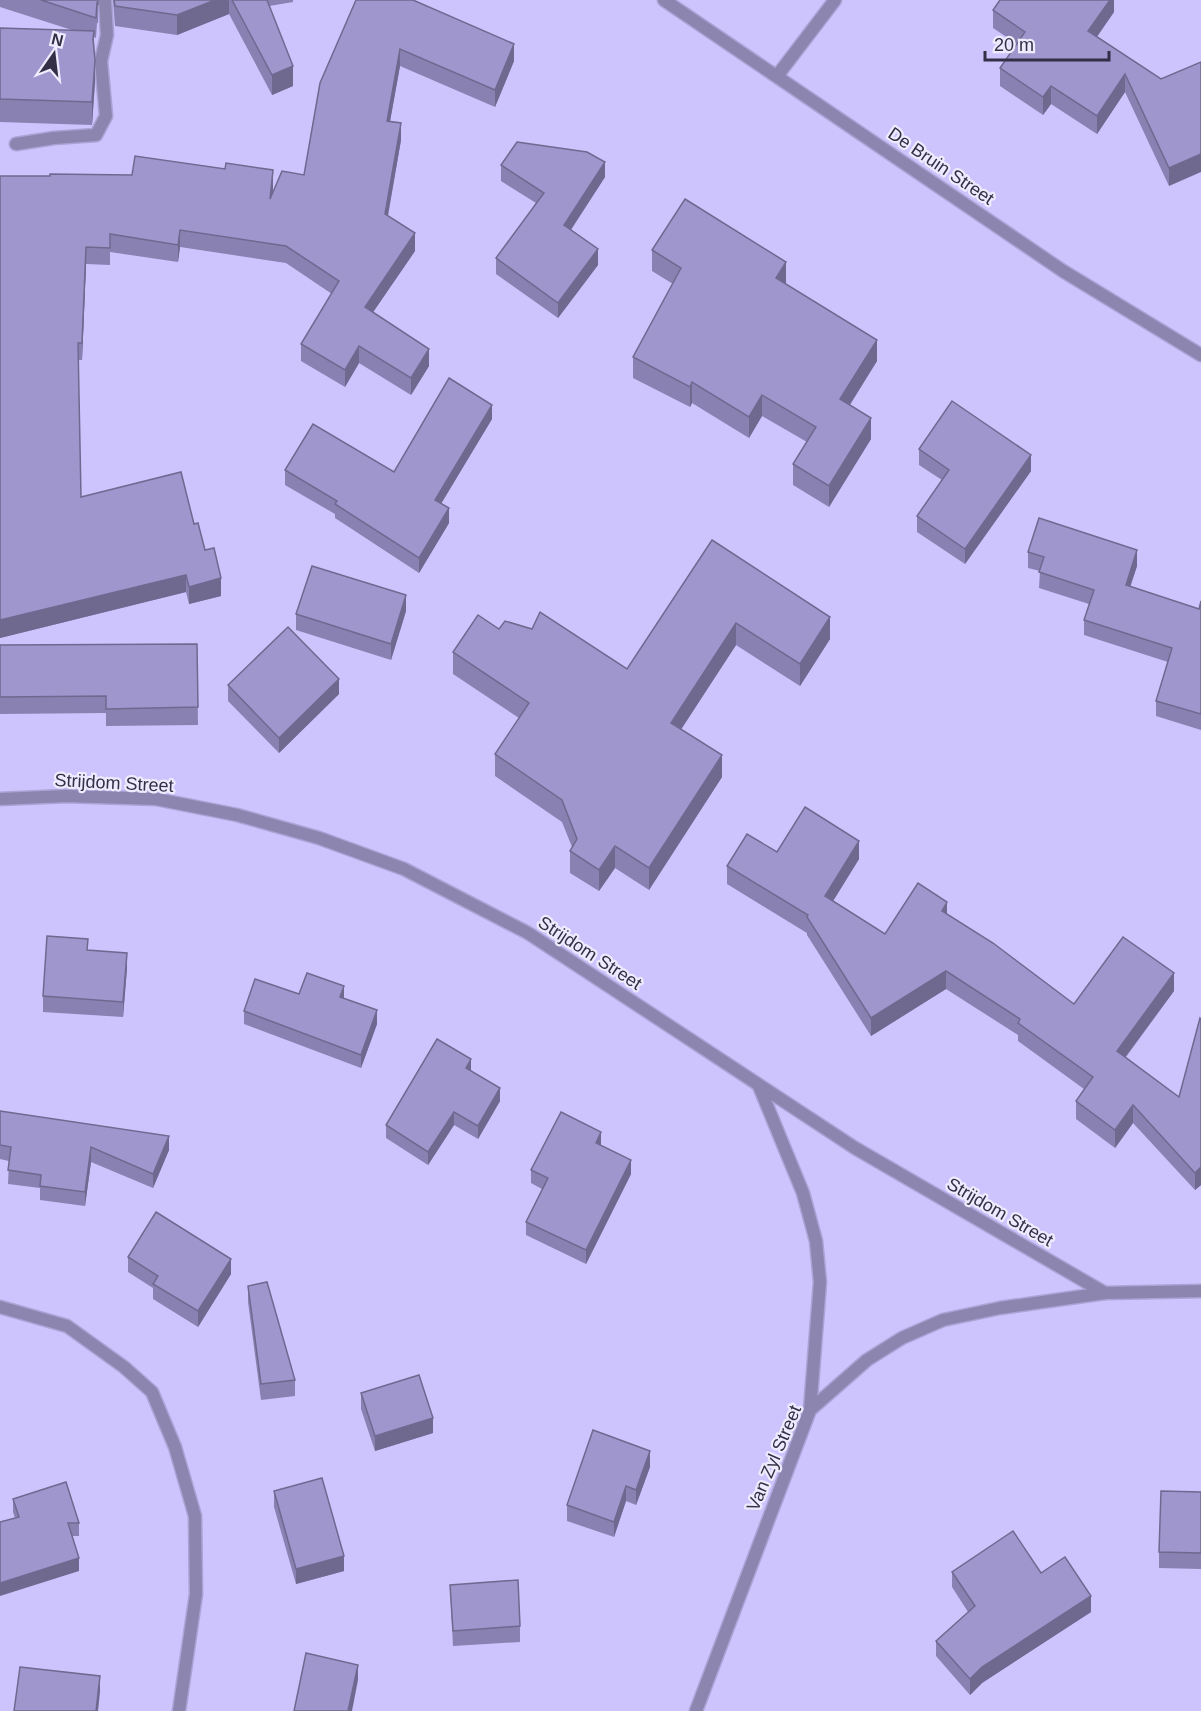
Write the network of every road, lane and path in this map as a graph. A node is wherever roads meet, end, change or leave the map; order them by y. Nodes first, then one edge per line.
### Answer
1 (105, 0) edge
2 (664, 0) edge
3 (835, 0) edge
4 (777, 76) junction
5 (16, 144) dead end
6 (1201, 355) edge
7 (0, 800) edge
8 (759, 1086) junction
9 (1201, 1291) edge
10 (1105, 1293) junction
11 (0, 1306) edge
12 (810, 1410) junction
13 (179, 1711) edge
14 (696, 1711) edge

1 - 5 street
2 - 4 street, De Bruin Street
3 - 4 street
4 - 6 street, De Bruin Street
7 - 8 street, Strijdom Street
8 - 10 street, Strijdom Street
8 - 12 street
9 - 10 street, Van Zyl Street
10 - 12 street, Van Zyl Street
11 - 13 street
12 - 14 street, Van Zyl Street

